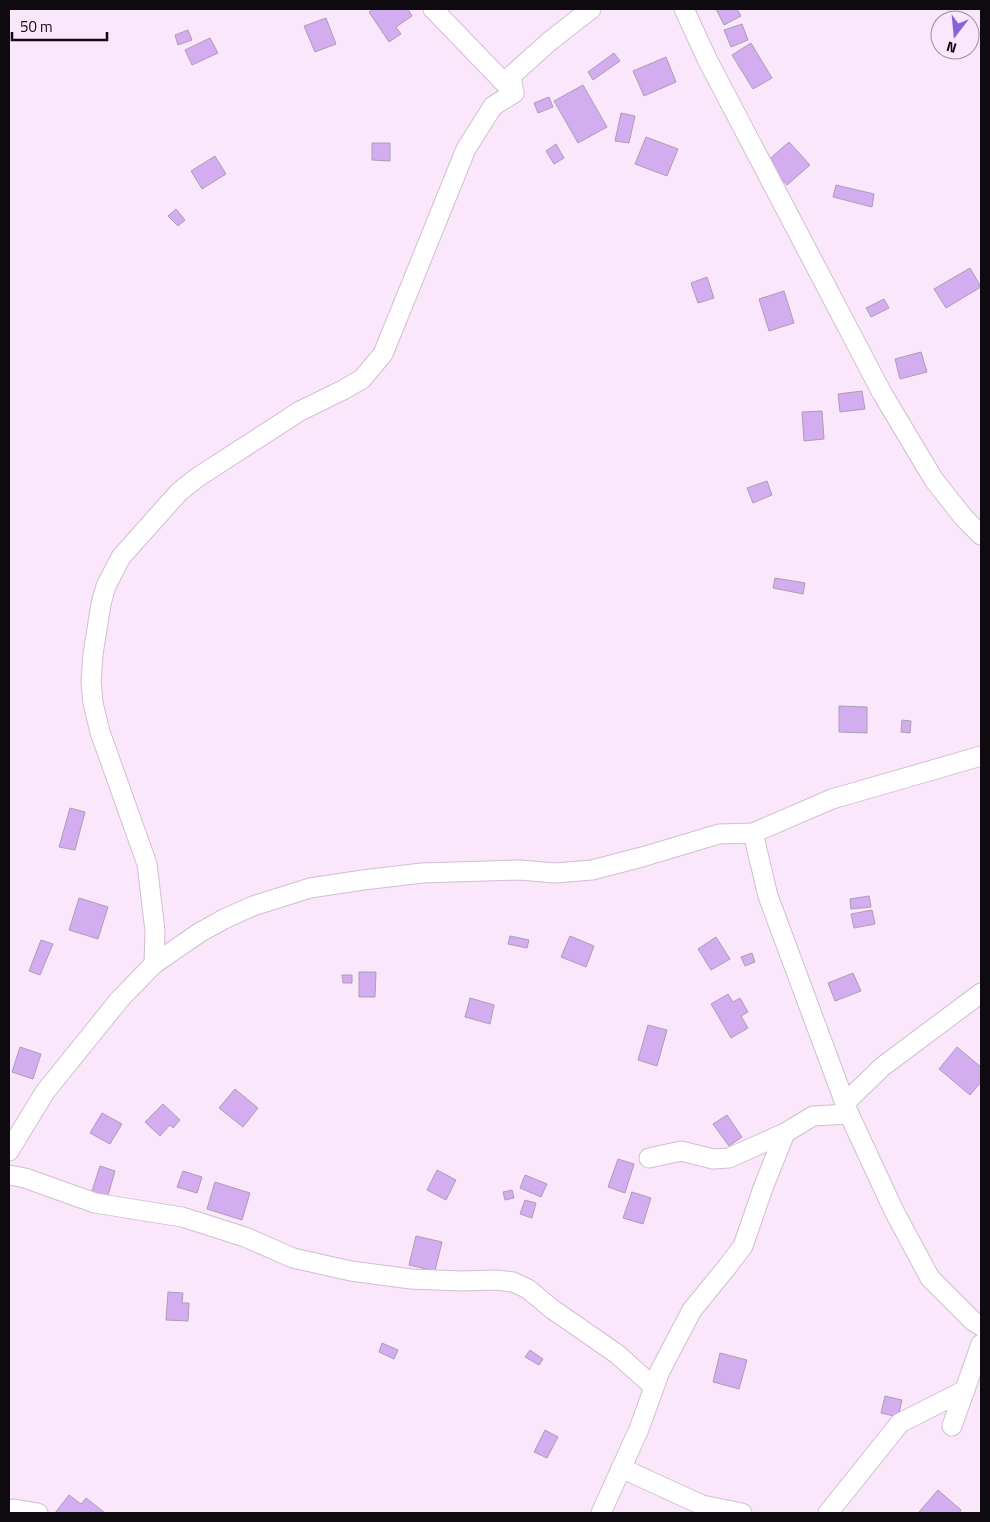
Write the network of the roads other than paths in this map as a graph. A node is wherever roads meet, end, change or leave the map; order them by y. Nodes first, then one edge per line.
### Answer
1 (433, 9) edge
2 (591, 9) edge
3 (684, 9) edge
4 (514, 93) junction
5 (981, 535) edge
6 (981, 756) edge
7 (752, 833) junction
8 (154, 964) junction
9 (981, 993) edge
10 (847, 1108) junction
11 (785, 1133) junction
12 (9, 1151) edge
13 (649, 1158) dead end
14 (9, 1175) edge
15 (981, 1326) edge
16 (981, 1344) edge
17 (654, 1387) junction
18 (964, 1390) junction
19 (952, 1426) dead end
20 (621, 1468) junction
21 (9, 1510) edge
22 (38, 1513) edge
23 (601, 1513) edge
24 (742, 1513) edge
25 (828, 1513) edge

1 - 4 street
2 - 4 street
3 - 5 street
4 - 8 street
6 - 7 street
7 - 8 street
7 - 10 street
8 - 12 street
9 - 10 street
10 - 11 street
10 - 15 street
11 - 13 street
11 - 17 street
14 - 17 street
16 - 18 street
17 - 20 street
18 - 19 street
18 - 25 street
20 - 23 street
20 - 24 street
21 - 22 street

